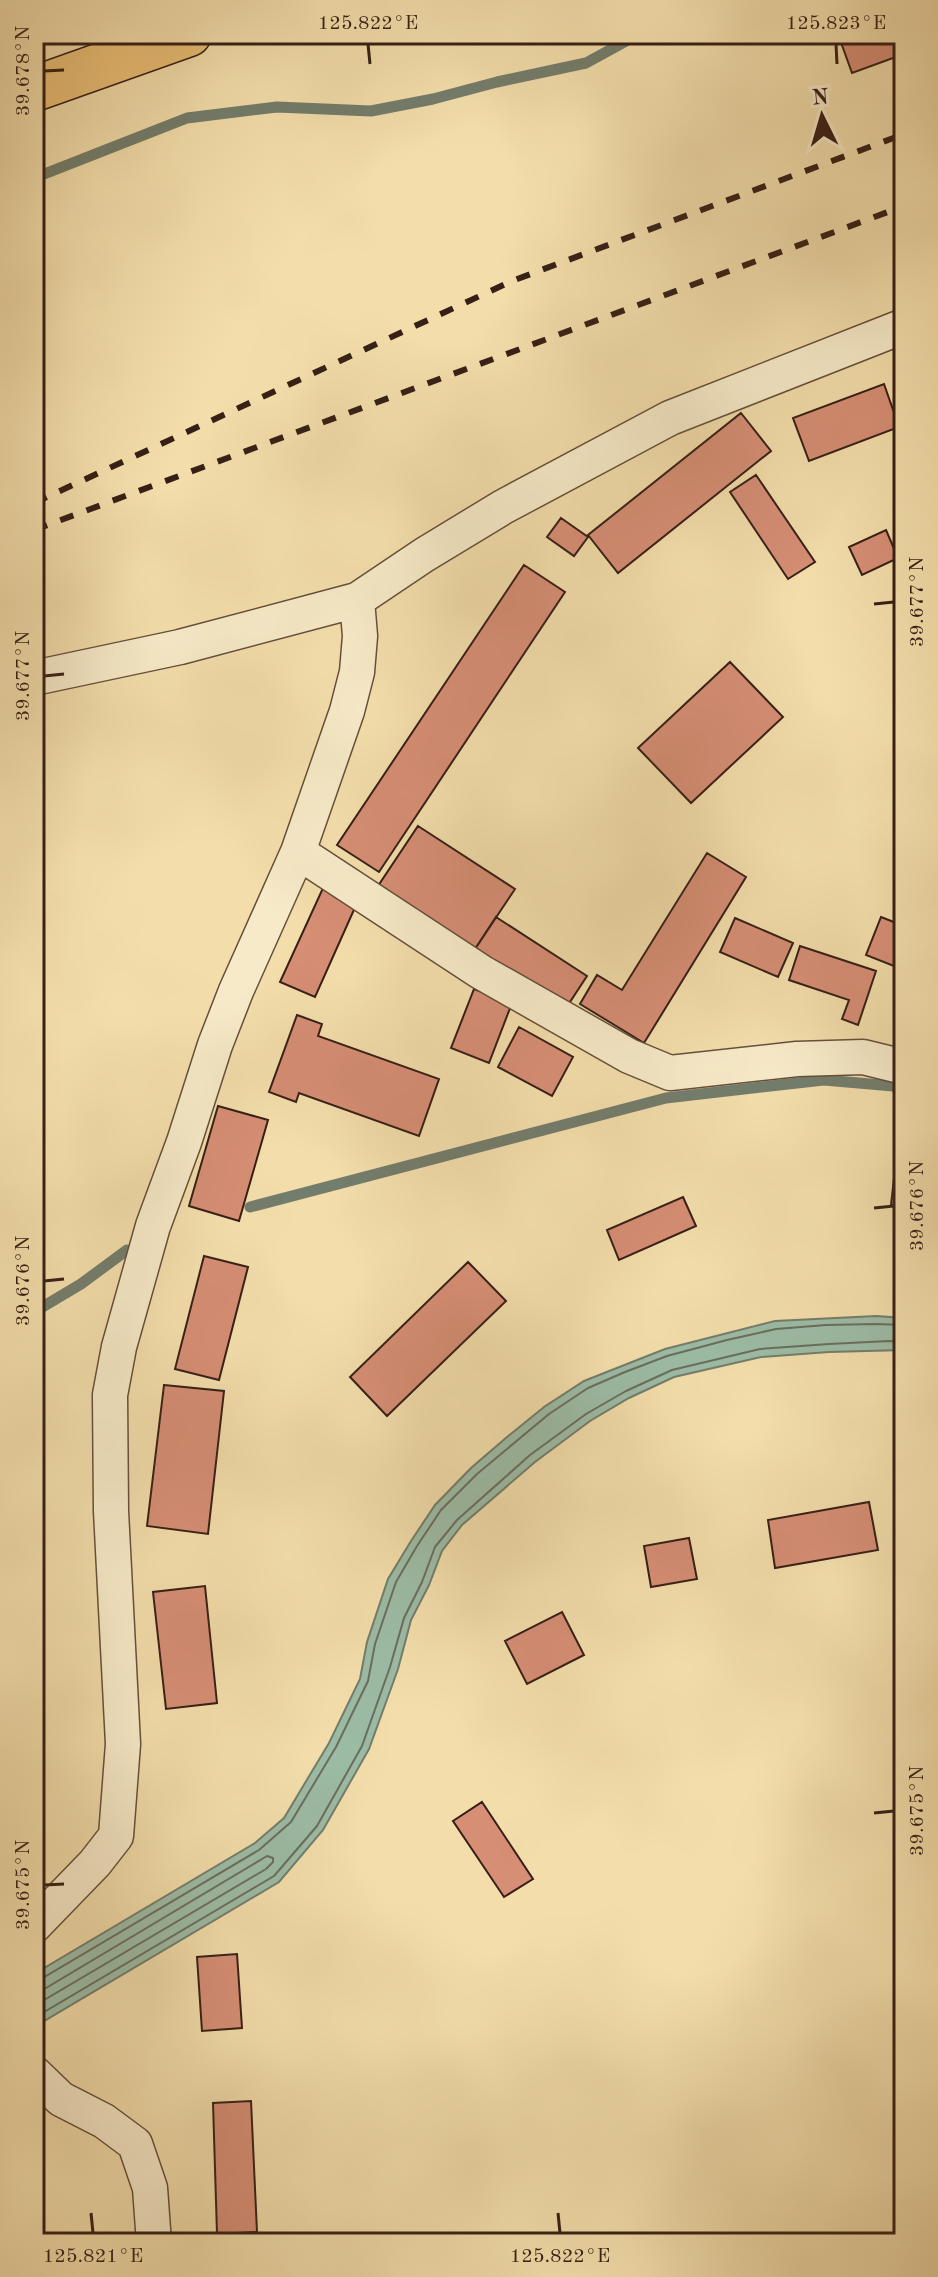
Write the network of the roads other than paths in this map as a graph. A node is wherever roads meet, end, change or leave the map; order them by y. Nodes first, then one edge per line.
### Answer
1 (189, 34) edge
2 (34, 89) edge
3 (904, 326) edge
4 (357, 600) junction
5 (34, 678) edge
6 (298, 852) junction
7 (904, 1067) edge
8 (34, 1926) edge
9 (34, 2073) edge
10 (154, 2243) edge

1 - 2 main road
3 - 4 street
4 - 5 street
4 - 6 street
6 - 7 street
6 - 8 street
9 - 10 street

